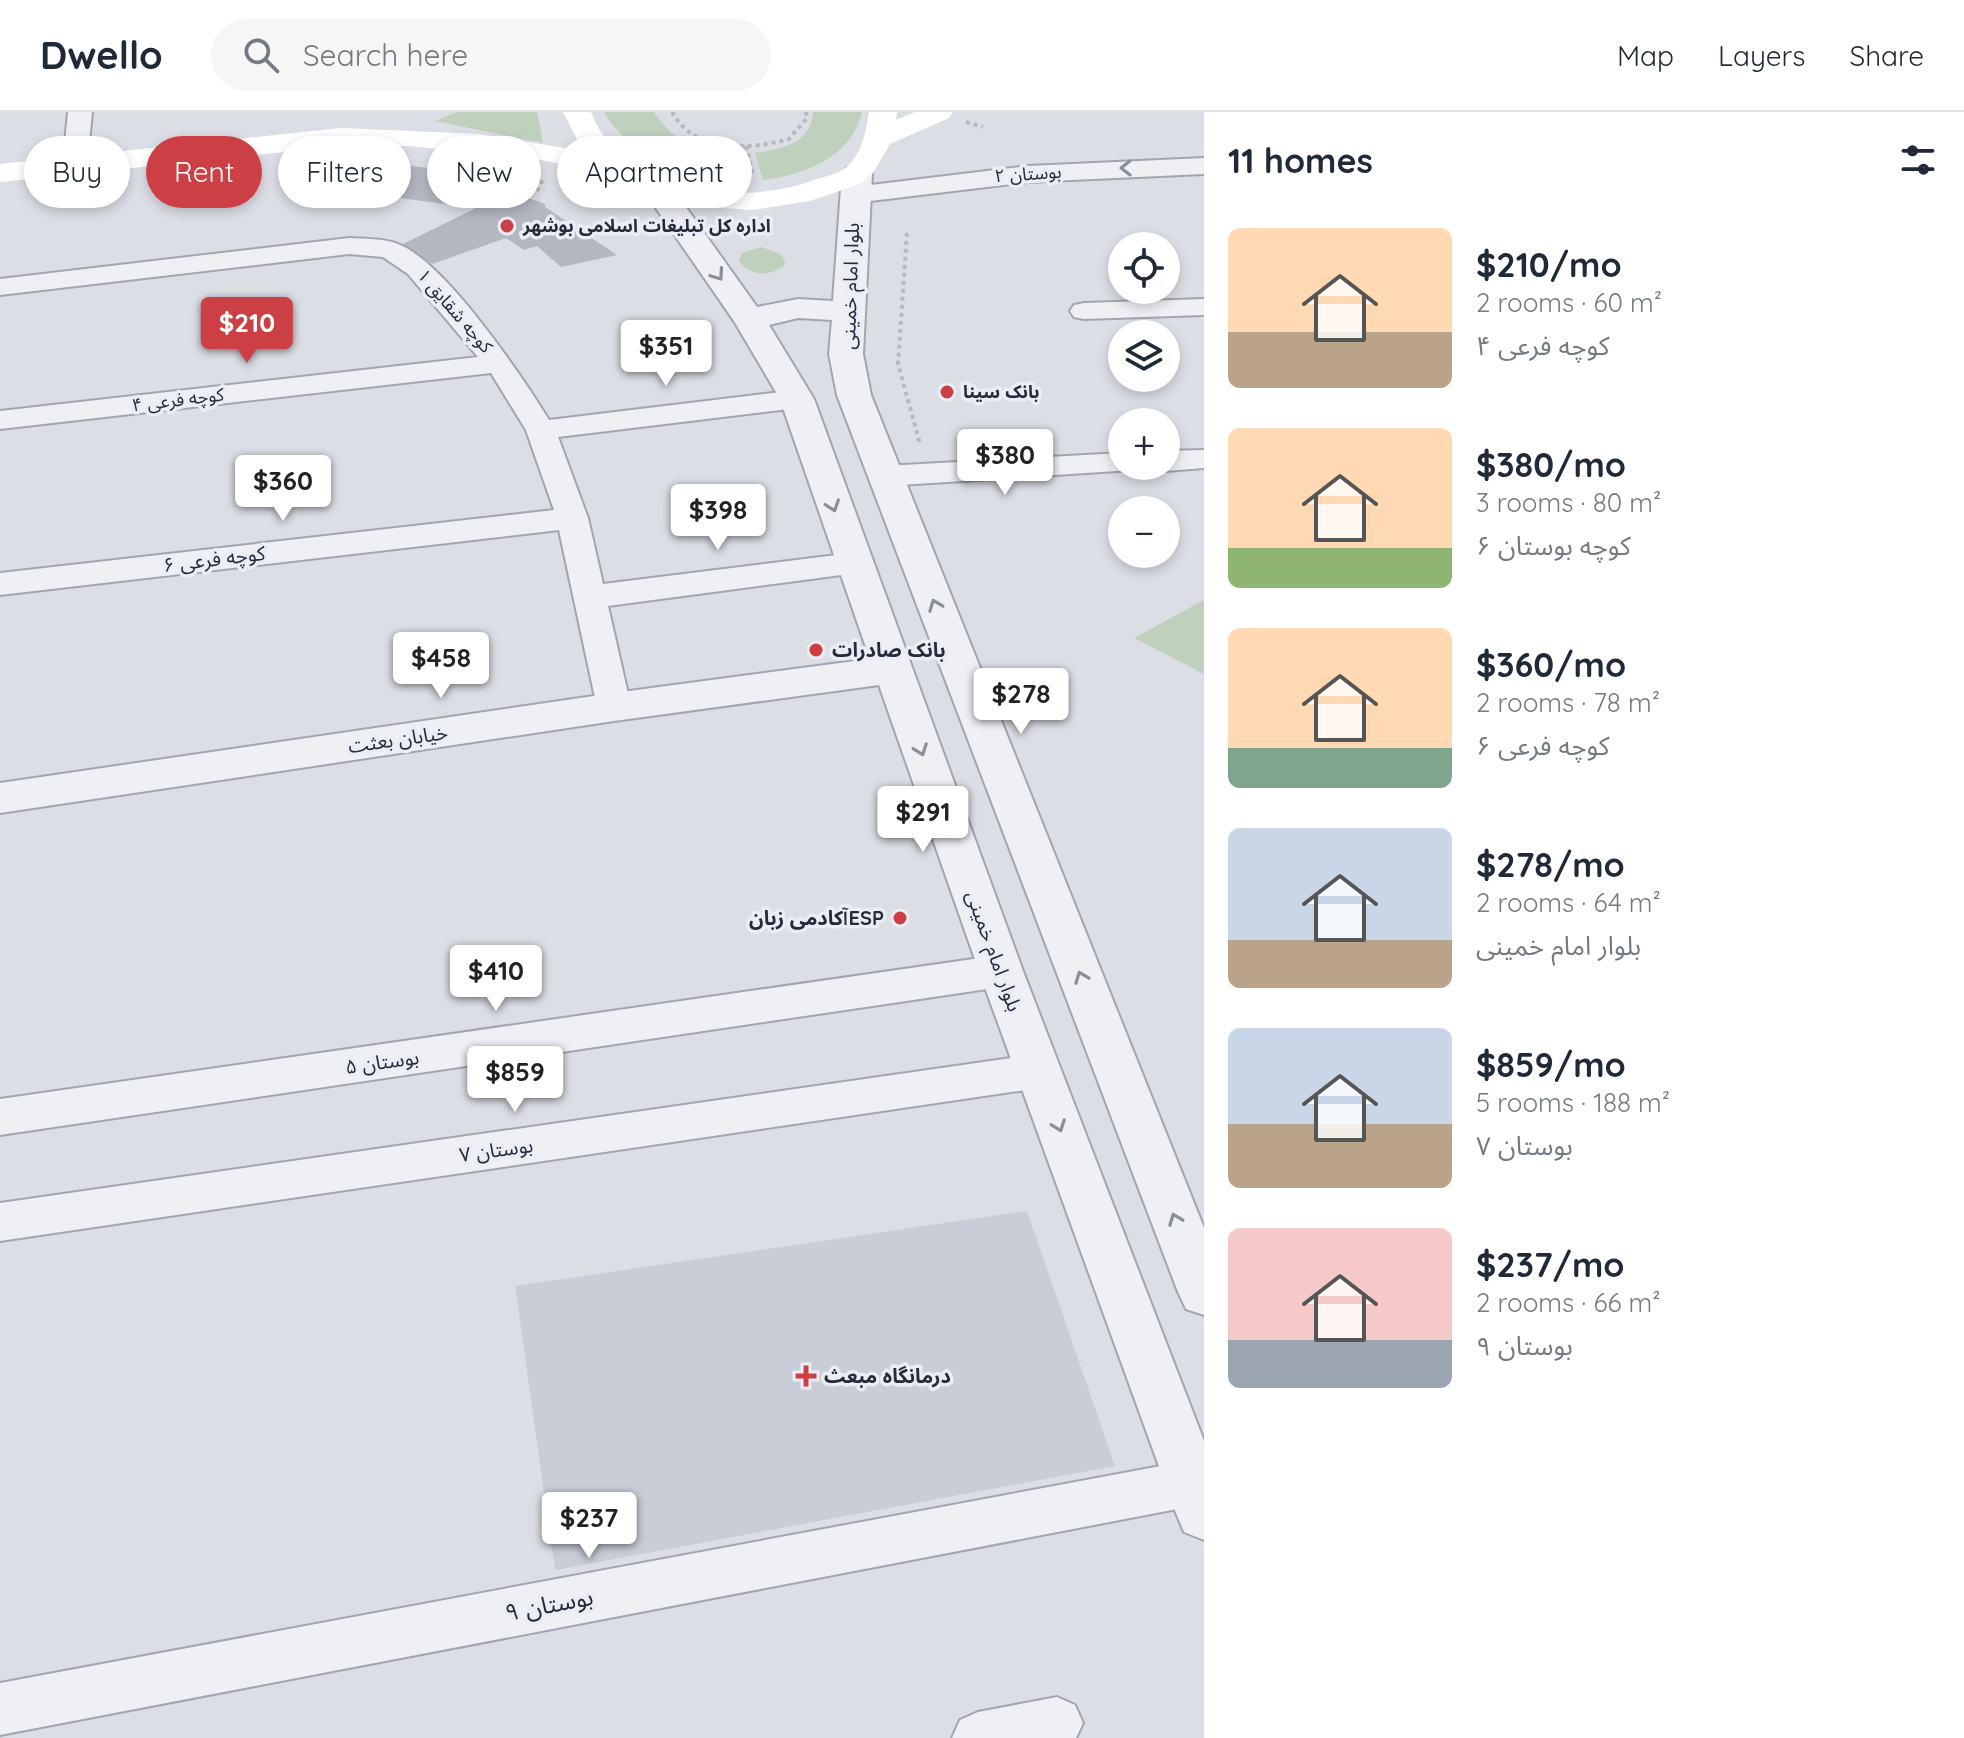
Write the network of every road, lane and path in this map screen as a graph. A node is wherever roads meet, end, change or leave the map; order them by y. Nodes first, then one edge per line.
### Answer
1 (80, 112) edge
2 (356, 112) edge
3 (577, 112) edge
4 (672, 112) edge
5 (806, 112) edge
6 (939, 112) edge
7 (395, 124) edge
8 (882, 125) edge
9 (78, 136) edge
10 (585, 136) edge
11 (130, 137) edge
12 (24, 149) edge
13 (0, 151) edge
14 (557, 152) edge
15 (1204, 166) edge
16 (0, 173) edge
17 (855, 185) junction
18 (752, 200) edge
19 (671, 208) edge
20 (907, 233) dead end
21 (0, 287) edge
22 (1204, 307) edge
23 (1084, 311) dead end
24 (847, 313) junction
25 (750, 321) junction
26 (499, 363) junction
27 (797, 399) junction
28 (0, 420) edge
29 (541, 430) junction
30 (1204, 459) edge
31 (1180, 460) edge
32 (1108, 464) edge
33 (928, 474) junction
34 (884, 476) junction
35 (572, 518) junction
36 (853, 564) junction
37 (0, 584) edge
38 (590, 597) junction
39 (893, 670) junction
40 (614, 707) junction
41 (0, 798) edge
42 (1001, 971) junction
43 (1039, 1071) junction
44 (0, 1117) edge
45 (0, 1222) edge
46 (1204, 1292) edge
47 (1198, 1498) edge
48 (0, 1709) edge
49 (1057, 1723) dead end
50 (978, 1738) edge

1 - 9 street
2 - 11 main road
3 - 10 main road
4 - 5 path
6 - 8 main road
7 - 14 main road
7 - 16 main road
8 - 17 main road
12 - 13 main road
15 -> 17 street, بوستان ۲
17 - 18 main road
17 - 24 street, بلوار امام خمینی
19 -> 25 street, بلوار امام خمینی
20 - 33 path
21 - 26 street, کوچه شقایق ۱
22 - 23 street
24 - 25 street
24 - 34 street, بلوار امام خمینی
25 - 27 street, بلوار امام خمینی
26 - 28 street, کوچه فرعی ۴
26 - 29 street, کوچه شقایق ۱
27 - 29 street
27 -> 36 street, بلوار امام خمینی
29 - 35 street, کوچه شقایق ۱
30 - 31 street
32 - 33 street
33 - 34 street
46 -> 34 street, بلوار امام خمینی
35 - 37 street, کوچه فرعی ۶
35 - 38 street, کوچه شقایق ۱
36 - 38 street
36 - 39 street, بلوار امام خمینی
38 - 40 street, کوچه شقایق ۱
39 - 40 street, خیابان بعثت
39 -> 42 street, بلوار امام خمینی
40 - 41 street, خیابان بعثت
42 - 43 street, بلوار امام خمینی
42 - 44 street, بوستان ۵
43 - 45 street, بوستان ۷
43 -> 47 street, بلوار امام خمینی
47 - 48 street, بوستان ۹
49 - 50 street

